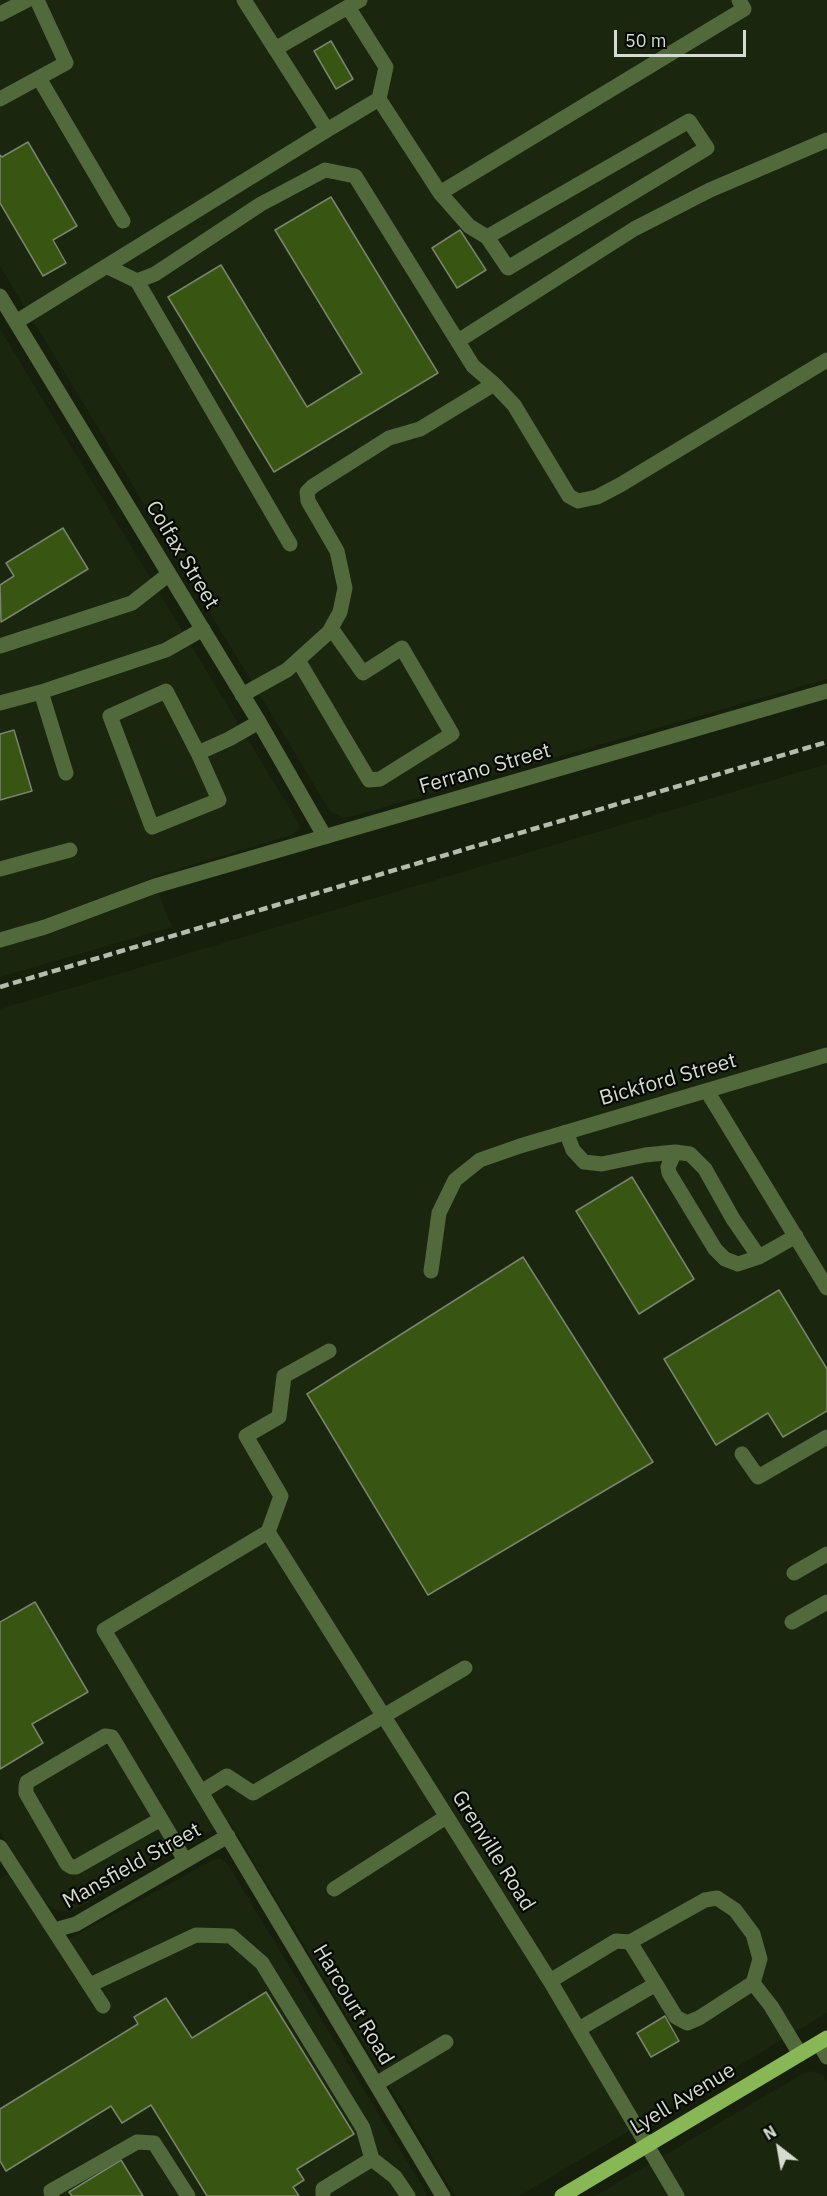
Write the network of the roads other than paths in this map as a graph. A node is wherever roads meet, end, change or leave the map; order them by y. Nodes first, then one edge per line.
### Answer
1 (27, 0) edge
2 (37, 0) edge
3 (244, 0) edge
4 (739, 0) edge
5 (354, 4) edge
6 (0, 14) edge
7 (275, 49) junction
8 (39, 78) junction
9 (0, 99) edge
10 (379, 99) junction
11 (327, 130) junction
12 (827, 140) edge
13 (440, 193) junction
14 (123, 221) dead end
15 (487, 237) junction
16 (106, 266) junction
17 (137, 281) junction
18 (0, 296) edge
19 (16, 322) junction
20 (458, 341) junction
21 (827, 360) edge
22 (495, 384) junction
23 (290, 544) dead end
24 (169, 574) junction
25 (331, 628) junction
26 (203, 629) junction
27 (0, 646) edge
28 (298, 660) junction
29 (41, 692) junction
30 (827, 692) edge
31 (242, 694) junction
32 (0, 703) edge
33 (259, 722) junction
34 (198, 753) junction
35 (66, 773) dead end
36 (326, 837) junction
37 (70, 850) dead end
38 (0, 869) edge
39 (0, 940) edge
40 (827, 1055) edge
41 (707, 1091) junction
42 (566, 1132) junction
43 (675, 1152) junction
44 (796, 1236) junction
45 (759, 1257) junction
46 (431, 1271) dead end
47 (827, 1288) edge
48 (329, 1351) dead end
49 (827, 1437) edge
50 (742, 1454) dead end
51 (268, 1532) junction
52 (827, 1554) edge
53 (794, 1573) dead end
54 (827, 1602) edge
55 (792, 1622) dead end
56 (465, 1668) dead end
57 (383, 1716) junction
58 (201, 1792) junction
59 (446, 1817) junction
60 (160, 1819) junction
61 (228, 1836) junction
62 (0, 1847) edge
63 (185, 1862) junction
64 (334, 1889) dead end
65 (55, 1930) junction
66 (630, 1942) junction
67 (550, 1981) junction
68 (753, 1983) junction
69 (656, 1984) junction
70 (90, 1985) junction
71 (103, 2006) dead end
72 (579, 2029) junction
73 (823, 2040) edge
74 (446, 2042) dead end
75 (800, 2054) junction
76 (827, 2057) edge
77 (376, 2084) junction
78 (647, 2145) junction
79 (372, 2159) junction
80 (52, 2196) edge
81 (188, 2196) edge
82 (323, 2196) edge
83 (408, 2196) edge
84 (442, 2196) edge
85 (561, 2196) edge
86 (677, 2196) edge

1 - 6 street
2 - 8 street
3 - 7 street
4 - 13 street
5 - 7 street
5 - 10 street
7 - 11 street
8 - 9 street
8 - 14 street
10 - 11 street
10 - 13 street
11 - 16 street
12 - 20 street
13 - 15 street
15 - 15 street
16 - 17 street
16 - 19 street
17 - 20 street
17 - 23 street
18 - 19 street, Colfax Street
19 - 24 street, Colfax Street
20 - 22 street
21 - 22 street
22 - 25 street
24 - 26 street, Colfax Street
24 - 27 street
25 - 28 street
25 - 28 street
26 - 29 street
26 - 31 street, Colfax Street
28 - 31 street
29 - 32 street
29 - 35 street
30 - 36 street, Ferrano Street
31 - 33 street, Colfax Street
33 - 34 street
33 - 36 street, Colfax Street
34 - 34 street
36 - 39 street, Ferrano Street
37 - 38 street
40 - 41 street, Bickford Street
41 - 42 street, Bickford Street
41 - 44 street
42 - 43 street
42 - 46 street, Bickford Street
43 - 45 street
43 - 45 street
44 - 45 street
44 - 47 street
48 - 51 street
49 - 50 street
51 - 57 street, Grenville Road
51 - 58 street, Harcourt Road
52 - 53 street
54 - 55 street
56 - 57 street
57 - 58 street
57 - 59 street, Grenville Road
58 - 61 street, Harcourt Road
59 - 64 street
59 - 67 street, Grenville Road
60 - 60 street
60 - 63 street
61 - 63 street, Mansfield Street
61 - 77 street, Harcourt Road
62 - 65 street
63 - 65 street, Mansfield Street
65 - 70 street
66 - 67 street
66 - 68 street
66 - 69 street
67 - 72 street, Grenville Road
68 - 69 street
68 - 75 street
69 - 72 street
70 - 71 street
70 - 79 street
72 - 78 street, Grenville Road
73 - 75 main road, Lyell Avenue
73 - 76 street
74 - 77 street
75 - 78 main road, Lyell Avenue
77 - 84 street, Harcourt Road
78 - 85 main road, Lyell Avenue
78 - 86 street, Grenville Road
79 - 82 street
79 - 83 street
80 - 81 street

